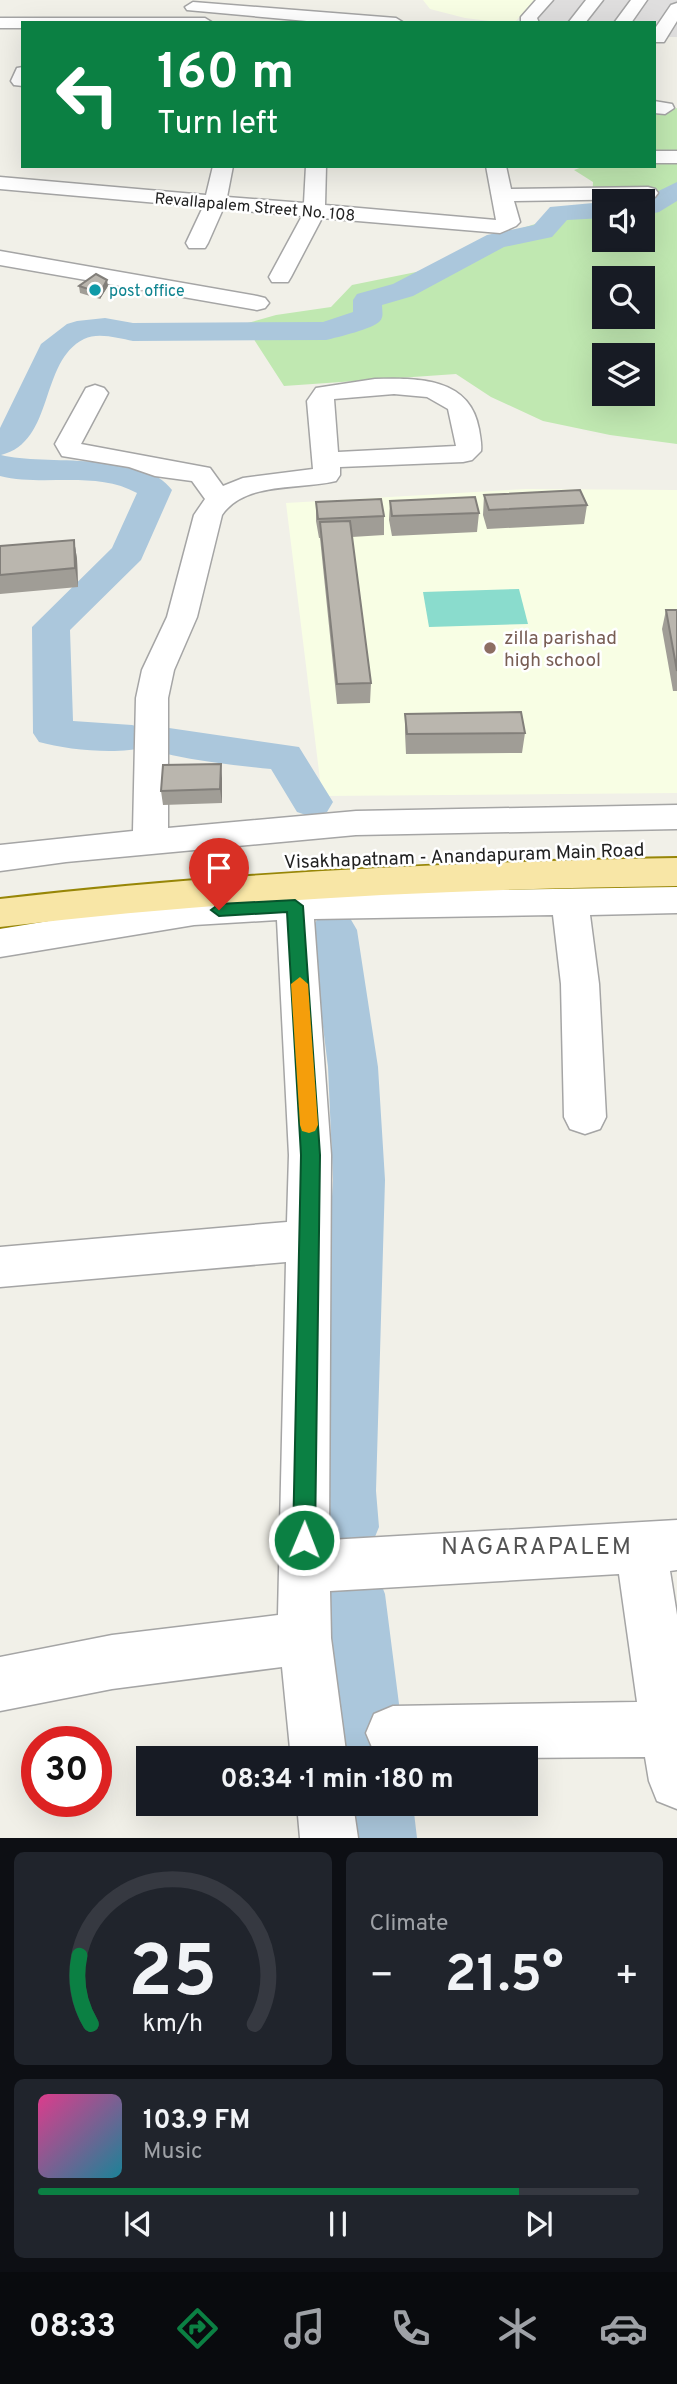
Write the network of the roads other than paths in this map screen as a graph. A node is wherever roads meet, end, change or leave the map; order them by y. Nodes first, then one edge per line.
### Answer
1 (364, 0) edge
2 (545, 0) edge
3 (595, 0) edge
4 (639, 0) edge
5 (667, 0) edge
6 (677, 1) edge
7 (677, 8) edge
8 (191, 10) edge
9 (346, 20) edge
10 (49, 21) edge
11 (528, 21) edge
12 (578, 21) edge
13 (623, 21) edge
14 (21, 22) edge
15 (0, 23) edge
16 (656, 37) edge
17 (677, 38) edge
18 (656, 157) edge
19 (677, 157) edge
20 (223, 168) edge
21 (316, 168) edge
22 (496, 168) edge
23 (37, 181) edge
24 (0, 183) edge
25 (592, 194) edge
26 (503, 195) junction
27 (215, 203) junction
28 (314, 211) junction
29 (197, 243) dead end
30 (0, 258) edge
31 (280, 277) dead end
32 (257, 303) dead end
33 (95, 393) dead end
34 (327, 460) junction
35 (219, 499) junction
36 (677, 817) edge
37 (150, 842) junction
38 (677, 848) edge
39 (0, 858) edge
40 (677, 872) edge
41 (570, 875) junction
42 (0, 888) edge
43 (677, 900) edge
44 (295, 906) junction
45 (0, 913) edge
46 (0, 943) edge
47 (585, 1117) dead end
48 (309, 1240) junction
49 (0, 1267) edge
50 (658, 1545) edge
51 (303, 1567) junction
52 (305, 1639) junction
53 (0, 1684) edge
54 (673, 1729) edge
55 (393, 1733) dead end
56 (317, 1746) edge
57 (677, 1781) edge
58 (326, 1816) edge
59 (329, 1838) edge

1 - 9 street
2 - 11 street
3 - 12 street
4 - 13 street
5 - 6 street
7 - 16 street
8 - 9 street
8 - 10 street
14 - 15 street
16 - 17 street
18 - 19 street
20 - 27 street
21 - 28 street
22 - 26 street
23 - 24 street, Revallapalem Street No. 108
23 - 27 street, Revallapalem Street No. 108
25 - 26 street
26 - 28 street, Revallapalem Street No. 108
27 - 28 street, Revallapalem Street No. 108
27 - 29 street
28 - 31 street
30 - 32 street
33 - 35 street
34 - 34 street
34 - 35 street
35 - 37 street
36 - 37 street
37 - 39 street
38 - 41 main road, Visakhapatnam - Anandapuram Main Road
40 - 41 main road, Visakhapatnam - Anandapuram Main Road
41 - 42 main road, Visakhapatnam - Anandapuram Main Road
41 - 43 street
41 - 44 street
41 - 45 main road, Visakhapatnam - Anandapuram Main Road
41 - 47 street
44 - 46 street
44 - 48 street
48 - 49 street
48 - 51 street
50 - 51 street
50 - 54 street
51 - 52 street
52 - 53 street
52 - 56 street
54 - 55 street
54 - 57 street
58 - 59 street

